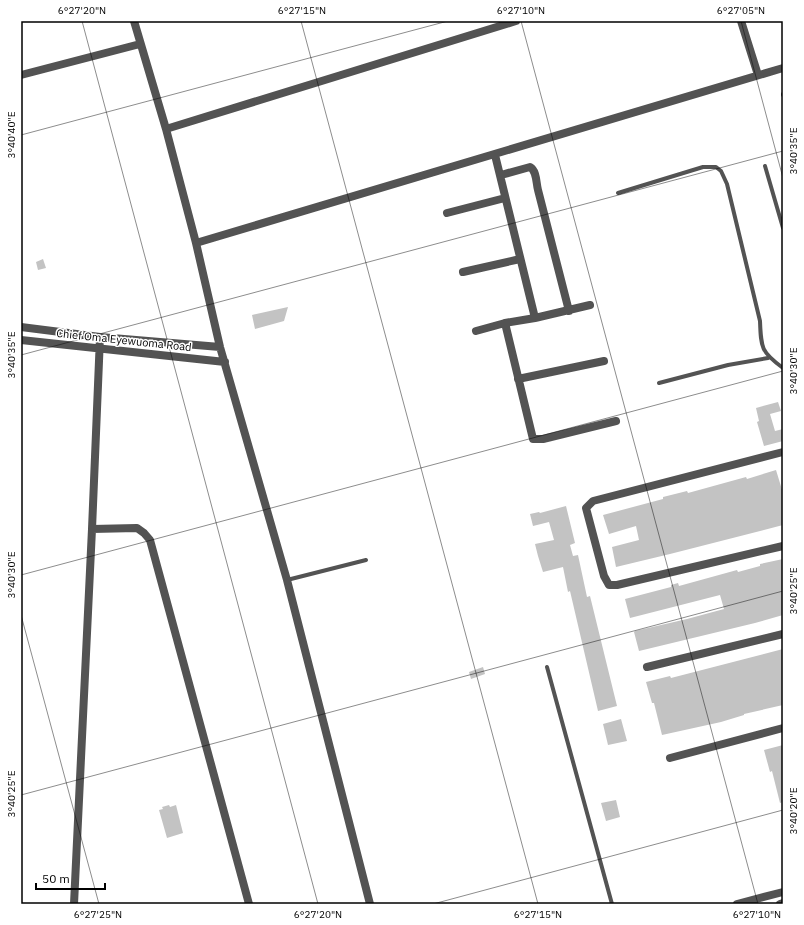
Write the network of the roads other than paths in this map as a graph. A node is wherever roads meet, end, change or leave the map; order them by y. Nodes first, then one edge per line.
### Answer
1 (134, 21) edge
2 (516, 21) edge
3 (741, 21) edge
4 (140, 44) junction
5 (783, 68) edge
6 (21, 75) edge
7 (758, 75) junction
8 (166, 128) junction
9 (495, 155) junction
10 (765, 166) dead end
11 (501, 175) junction
12 (618, 193) dead end
13 (505, 198) junction
14 (447, 213) dead end
15 (783, 228) edge
16 (196, 243) junction
17 (520, 259) junction
18 (463, 272) dead end
19 (590, 305) dead end
20 (569, 311) junction
21 (535, 318) junction
22 (505, 323) junction
23 (21, 327) edge
24 (476, 331) dead end
25 (100, 337) junction
26 (21, 340) edge
27 (220, 347) junction
28 (99, 349) junction
29 (768, 358) junction
30 (604, 361) dead end
31 (225, 362) junction
32 (783, 368) edge
33 (518, 379) junction
34 (659, 383) dead end
35 (616, 421) dead end
36 (783, 452) edge
37 (92, 529) junction
38 (783, 546) edge
39 (366, 560) dead end
40 (287, 580) junction
41 (783, 634) edge
42 (547, 667) dead end
43 (648, 667) dead end
44 (783, 728) edge
45 (670, 758) dead end
46 (783, 892) edge
47 (783, 903) edge
48 (74, 904) edge
49 (249, 904) edge
50 (370, 904) edge
51 (612, 904) edge
52 (737, 904) edge
53 (780, 904) edge

1 - 4 street
2 - 8 street
3 - 7 street
4 - 6 street
4 - 8 street
5 - 7 street
7 - 9 street
8 - 16 street
9 - 11 street
9 - 16 street
10 - 15 lane
11 - 13 street
11 - 20 street
12 - 29 lane
13 - 14 street
13 - 17 street
16 - 27 street
17 - 18 street
17 - 21 street
19 - 20 street
20 - 21 street
21 - 22 street
22 - 24 street
22 - 33 street
23 - 25 street, Chief Oma Eyewuoma Road
25 - 27 street, Chief Oma Eyewuoma Road
25 - 28 street
26 - 28 street, Chief Oma Eyewuoma Road
27 - 31 street
28 - 31 street, Chief Oma Eyewuoma Road
28 - 37 street
29 - 32 lane
29 - 34 lane
30 - 33 street
31 - 40 street
33 - 35 street
36 - 38 street
37 - 48 street
37 - 49 street
39 - 40 lane
40 - 50 street
41 - 43 street
42 - 51 lane
44 - 45 street
46 - 52 street
47 - 53 street

